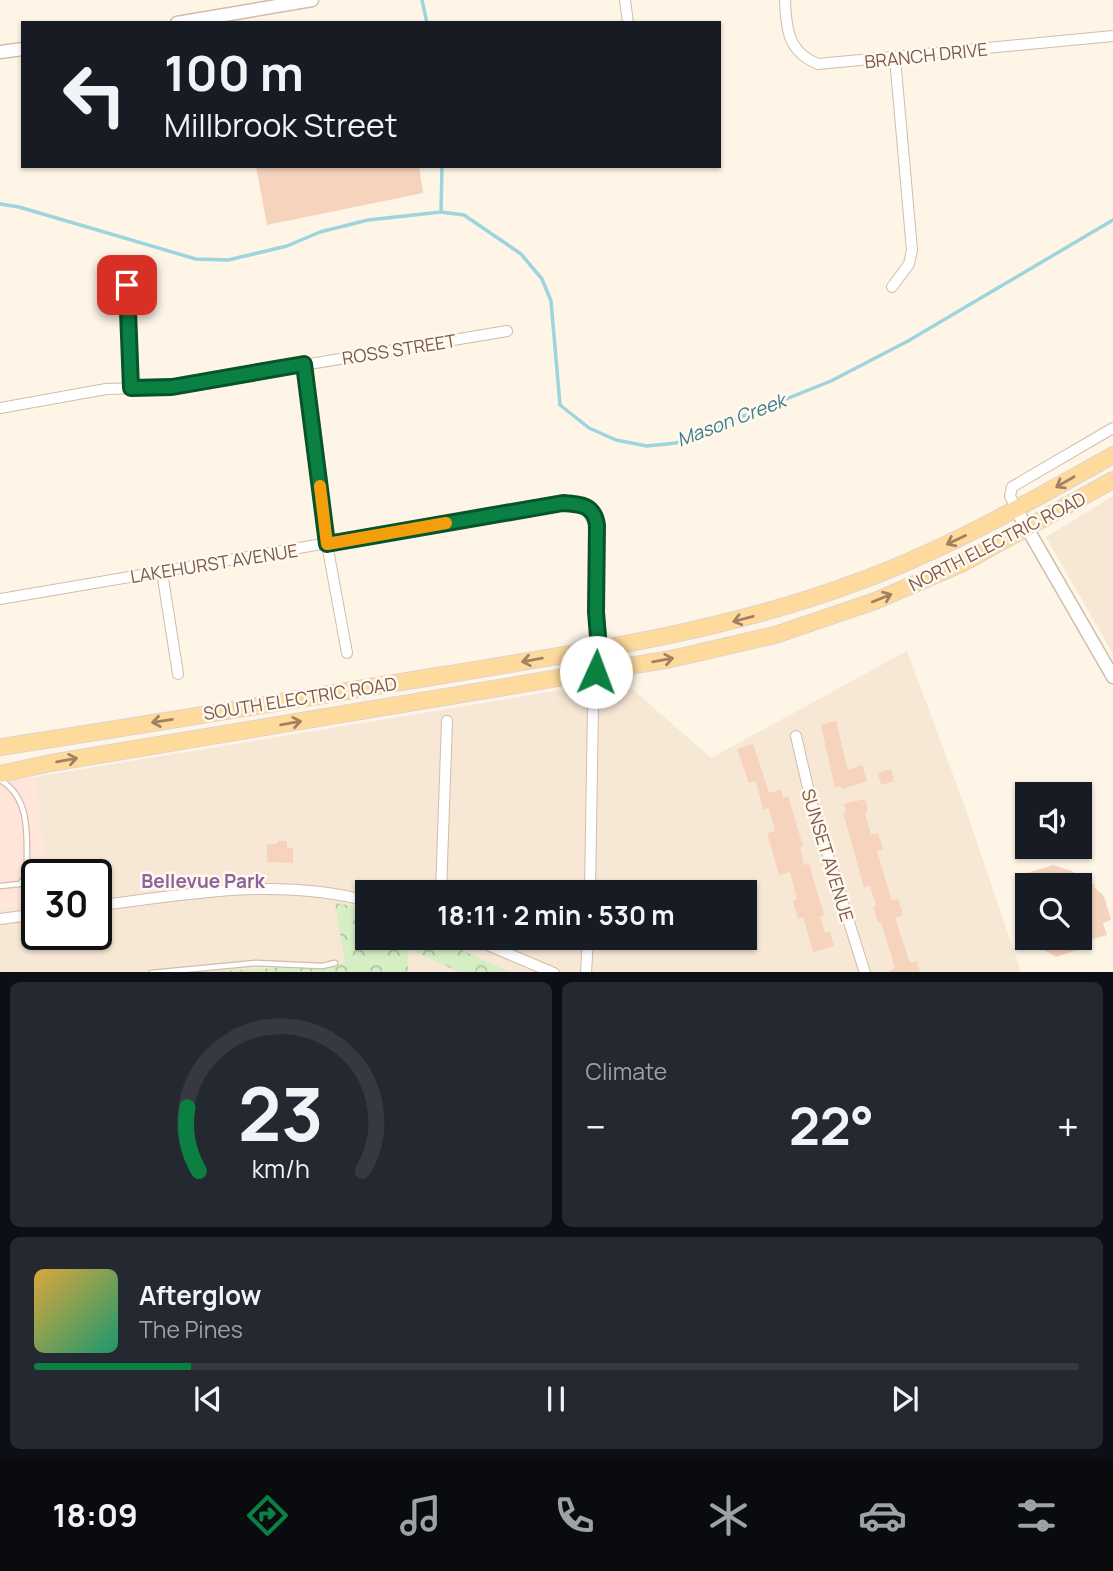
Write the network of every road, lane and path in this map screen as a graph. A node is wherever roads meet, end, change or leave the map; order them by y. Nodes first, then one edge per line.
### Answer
1 (312, 0) edge
2 (625, 0) edge
3 (785, 0) edge
4 (189, 21) edge
5 (628, 21) edge
6 (1113, 36) edge
7 (21, 49) edge
8 (0, 52) edge
9 (895, 58) junction
10 (127, 285) dead end
11 (892, 287) dead end
12 (507, 331) dead end
13 (304, 364) junction
14 (131, 388) junction
15 (0, 408) edge
16 (1113, 428) edge
17 (1113, 455) edge
18 (1113, 480) edge
19 (1016, 509) junction
20 (1027, 529) junction
21 (327, 544) junction
22 (162, 572) junction
23 (0, 599) edge
24 (599, 649) junction
25 (348, 653) dead end
26 (596, 672) junction
27 (178, 674) dead end
28 (1113, 677) edge
29 (593, 705) dead end
30 (447, 721) dead end
31 (796, 736) dead end
32 (0, 747) edge
33 (0, 774) edge
34 (0, 780) edge
35 (441, 880) edge
36 (590, 880) edge
37 (0, 886) edge
38 (355, 899) edge
39 (112, 904) edge
40 (21, 916) edge
41 (0, 919) edge
42 (500, 950) edge
43 (587, 950) edge
44 (335, 962) dead end
45 (151, 972) edge
46 (554, 972) edge
47 (586, 972) edge
48 (865, 972) edge

1 - 4 street
2 - 5 street
3 - 9 street, BRANCH DRIVE
6 - 9 street, BRANCH DRIVE
7 - 8 street
9 - 11 street
10 - 14 street
12 - 13 street, ROSS STREET
13 - 14 street, ROSS STREET
13 - 21 street
14 - 15 street, ROSS STREET
16 - 19 street
17 -> 19 main road, NORTH ELECTRIC ROAD
18 - 20 main road, NORTH ELECTRIC ROAD
19 - 20 street
19 -> 24 main road, NORTH ELECTRIC ROAD
26 -> 20 main road, NORTH ELECTRIC ROAD
20 - 28 street
21 - 22 street, LAKEHURST AVENUE
21 - 24 street, LAKEHURST AVENUE
21 - 25 street
22 - 23 street, LAKEHURST AVENUE
22 - 27 street
24 - 26 street
24 -> 32 main road, SOUTH ELECTRIC ROAD
33 -> 26 main road, SOUTH ELECTRIC ROAD
29 - 36 street
30 - 35 street
31 - 48 street, SUNSET AVENUE
34 - 37 lane
38 - 39 street
40 - 41 street
42 - 46 street
43 - 47 street
44 - 45 lane

